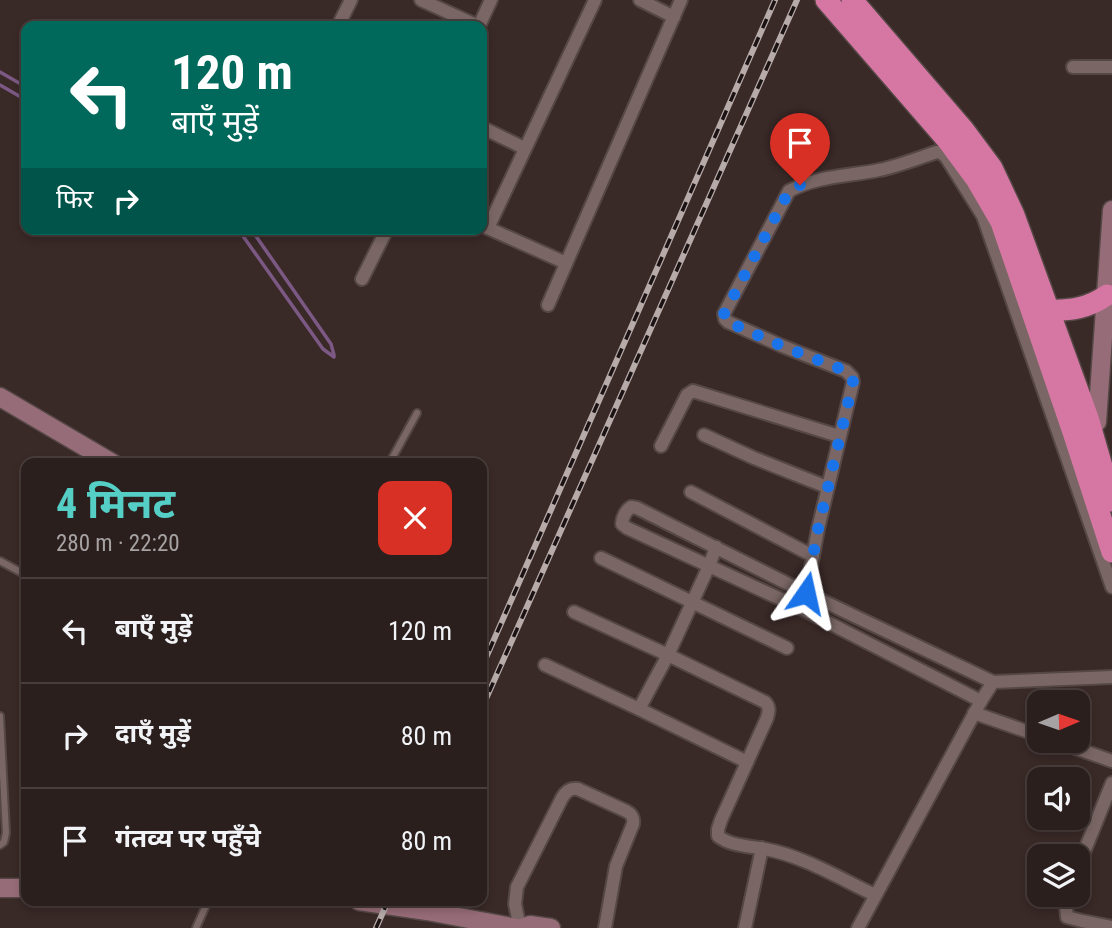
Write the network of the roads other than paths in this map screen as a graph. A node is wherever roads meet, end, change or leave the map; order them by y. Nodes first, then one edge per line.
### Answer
1 (351, 0) edge
2 (421, 0) edge
3 (491, 0) edge
4 (595, 0) edge
5 (640, 0) edge
6 (681, 0) edge
7 (826, 0) edge
8 (852, 0) edge
9 (674, 17) junction
10 (340, 21) edge
11 (467, 21) edge
12 (480, 21) edge
13 (1073, 66) dead end
14 (1112, 67) edge
15 (487, 130) edge
16 (524, 148) junction
17 (984, 173) junction
18 (1112, 210) edge
19 (487, 220) edge
20 (487, 227) edge
21 (384, 235) edge
22 (566, 263) junction
23 (362, 279) dead end
24 (1107, 295) junction
25 (548, 306) dead end
26 (1048, 310) junction
27 (0, 397) edge
28 (417, 413) dead end
29 (1093, 424) edge
30 (704, 435) dead end
31 (839, 436) junction
32 (661, 446) dead end
33 (104, 458) edge
34 (392, 458) edge
35 (827, 487) junction
36 (691, 492) dead end
37 (1112, 501) edge
38 (716, 547) junction
39 (1112, 552) edge
40 (813, 556) junction
41 (601, 558) dead end
42 (0, 561) edge
43 (709, 566) junction
44 (21, 572) edge
45 (1112, 587) edge
46 (806, 593) junction
47 (692, 602) junction
48 (798, 607) junction
49 (574, 612) dead end
50 (786, 648) dead end
51 (668, 655) junction
52 (545, 665) dead end
53 (1112, 677) edge
54 (993, 682) junction
55 (978, 707) junction
56 (639, 709) junction
57 (0, 716) edge
58 (1027, 730) edge
59 (1090, 753) edge
60 (1112, 761) edge
61 (747, 762) junction
62 (2, 775) edge
63 (1112, 783) edge
64 (1087, 844) edge
65 (0, 845) edge
66 (762, 848) junction
67 (0, 888) edge
68 (21, 888) edge
69 (875, 895) junction
70 (206, 906) edge
71 (393, 906) edge
72 (1066, 907) edge
73 (1083, 925) edge
74 (1112, 926) edge
75 (196, 928) edge
76 (520, 928) edge
77 (551, 928) edge
78 (605, 928) edge
79 (746, 928) edge
80 (858, 928) edge

1 - 10 street
2 - 11 street
3 - 12 street
4 - 16 street
5 - 9 street
6 - 9 street
7 - 17 highway
8 - 17 highway
9 - 22 street
13 - 14 street
15 - 16 street
16 - 19 street
17 - 26 highway
17 - 29 highway
18 - 24 street
20 - 22 street
21 - 23 street
22 - 25 street
24 - 26 highway
24 - 29 street
26 - 29 highway
27 - 33 street
28 - 34 lane
29 - 37 highway
29 - 39 highway
30 - 35 street
31 - 32 street
31 - 35 street
31 - 45 street
35 - 40 street
36 - 40 street
38 - 43 street
38 - 43 street
38 - 46 street
40 - 46 street
41 - 47 street
42 - 44 lane
43 - 47 street
43 - 48 street
46 - 48 street
46 - 54 street
47 - 50 street
47 - 51 street
48 - 55 street
49 - 51 street
51 - 56 street
51 - 61 street
52 - 56 street
53 - 54 street
54 - 55 street
55 - 58 street
55 - 69 street
56 - 61 street
57 - 62 lane
59 - 60 street
61 - 66 street
62 - 65 lane
63 - 64 street
66 - 69 street
66 - 79 street
67 - 68 street
69 - 80 street
70 - 75 lane
71 - 76 street
72 - 73 street
73 - 74 street
76 - 77 street
76 - 78 street

